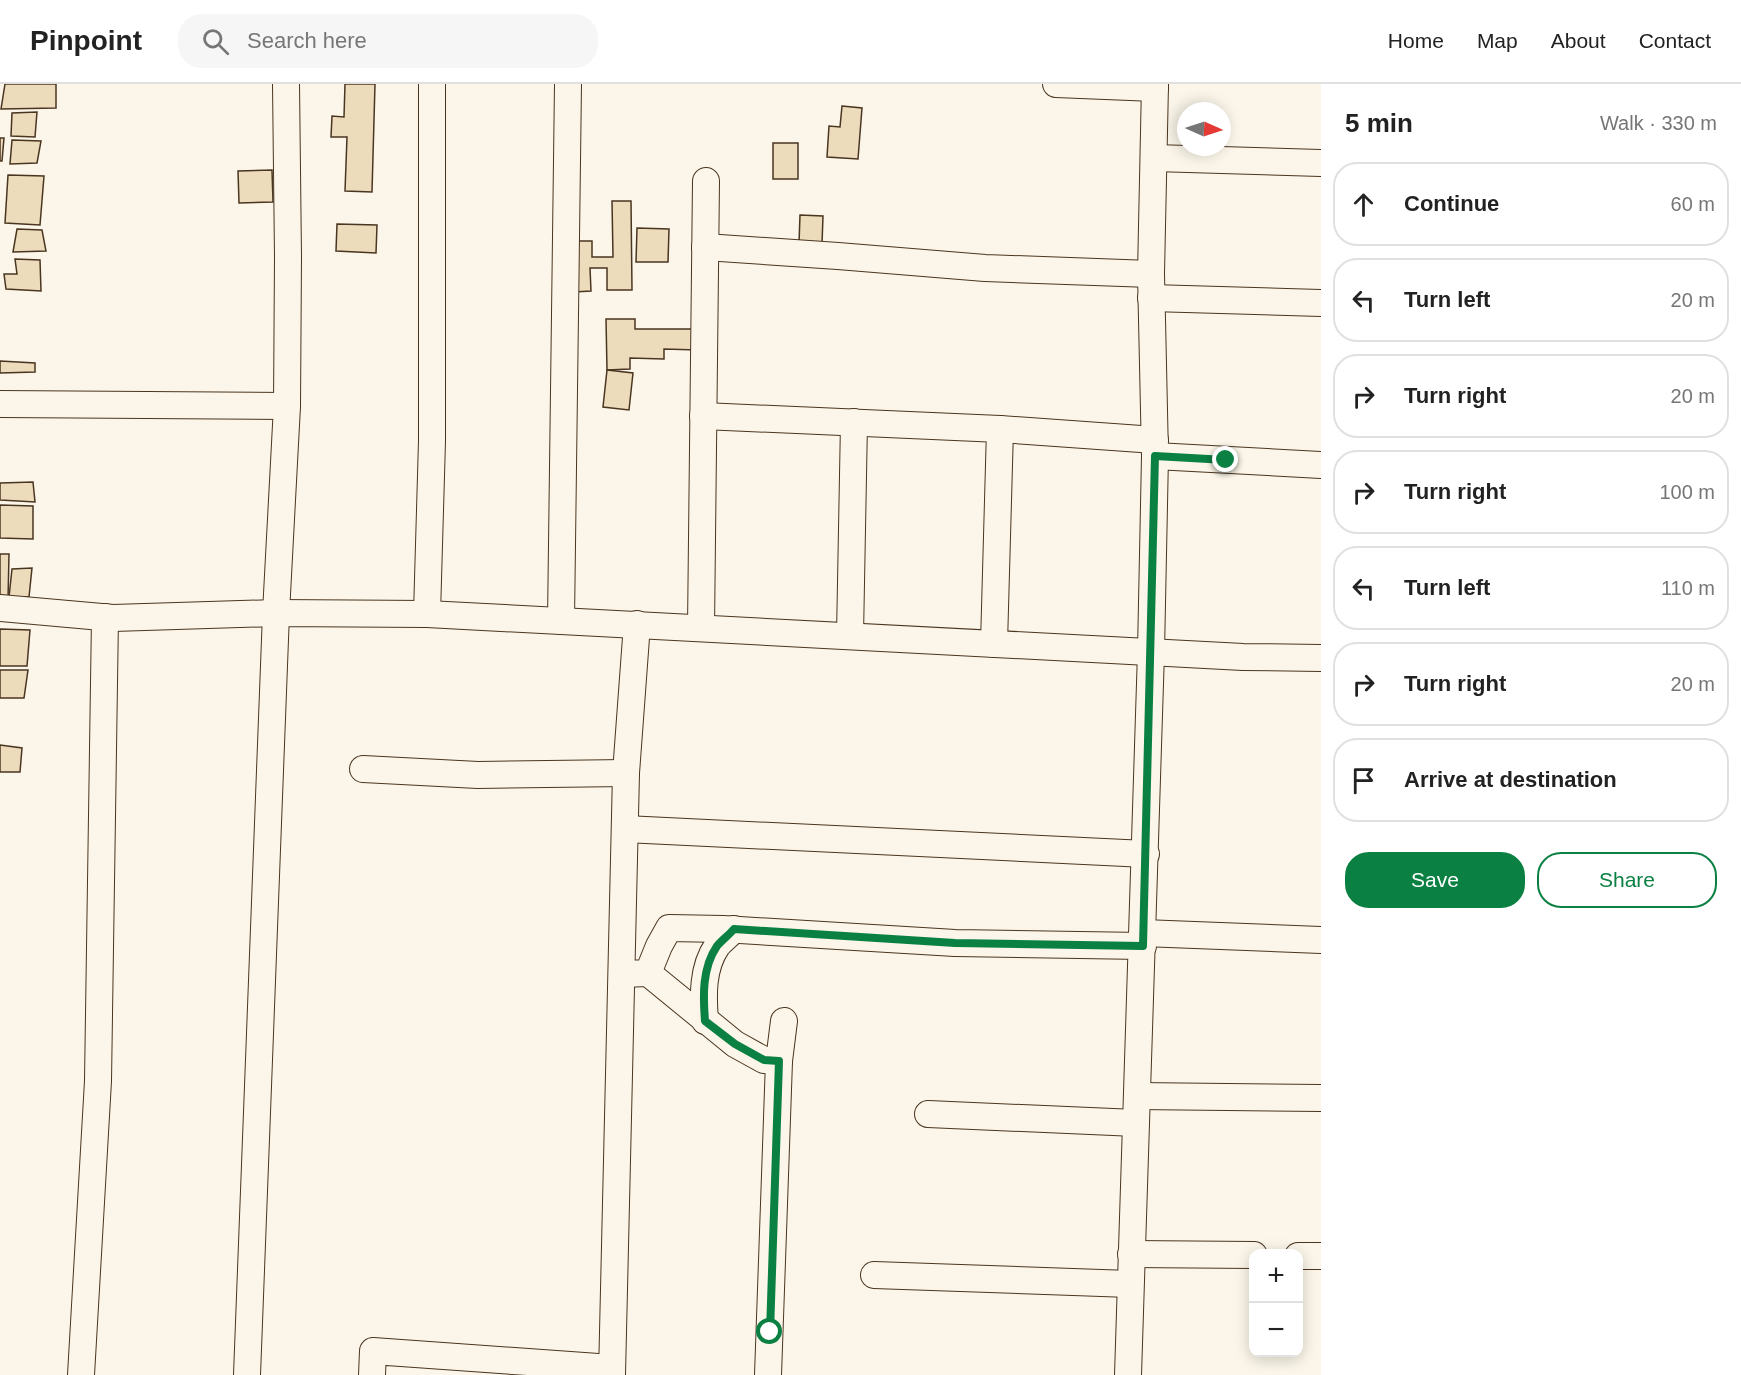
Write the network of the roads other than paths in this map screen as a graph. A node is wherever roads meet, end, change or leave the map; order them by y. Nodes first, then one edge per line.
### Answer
1 (286, 84) edge
2 (432, 84) edge
3 (568, 84) edge
4 (1056, 84) edge
5 (1155, 86) edge
6 (1154, 158) junction
7 (1321, 163) edge
8 (706, 181) dead end
9 (705, 248) junction
10 (1151, 286) junction
11 (1321, 303) edge
12 (0, 404) edge
13 (286, 406) junction
14 (703, 416) junction
15 (854, 422) junction
16 (1000, 429) junction
17 (1155, 448) junction
18 (1320, 465) edge
19 (0, 608) edge
20 (276, 613) junction
21 (427, 614) junction
22 (105, 617) junction
23 (561, 621) junction
24 (637, 624) junction
25 (701, 628) junction
26 (850, 636) junction
27 (994, 644) junction
28 (1151, 652) junction
29 (1321, 658) edge
30 (363, 769) dead end
31 (626, 773) junction
32 (625, 829) junction
33 (1146, 854) junction
34 (734, 929) junction
35 (1143, 940) junction
36 (1321, 940) edge
37 (648, 972) junction
38 (622, 974) junction
39 (705, 1021) junction
40 (783, 1021) dead end
41 (779, 1061) junction
42 (1137, 1096) junction
43 (1321, 1098) edge
44 (928, 1114) dead end
45 (1136, 1123) junction
46 (1131, 1254) junction
47 (1249, 1255) edge
48 (874, 1275) dead end
49 (1130, 1284) junction
50 (612, 1371) edge
51 (81, 1375) edge
52 (247, 1375) edge
53 (372, 1375) edge
54 (768, 1375) edge
55 (1128, 1375) edge

1 - 13 street
2 - 21 street
3 - 23 street
4 - 5 street
5 - 6 street
6 - 7 street
6 - 10 street
8 - 9 street
9 - 10 street
9 - 14 street
10 - 11 street
10 - 17 street
12 - 13 street
13 - 20 street
14 - 15 street
14 - 25 street
15 - 16 street
15 - 26 street
16 - 17 street
16 - 27 street
17 - 18 street
17 - 28 street
19 - 22 street
20 - 21 street
20 - 22 street
20 - 52 street
21 - 23 street
22 - 51 street
23 - 24 street
24 - 25 street
24 - 31 street
25 - 26 street
26 - 27 street
27 - 28 street
28 - 29 street
28 - 33 street
30 - 31 street
31 - 32 street
32 - 33 street
32 - 38 street
33 - 35 street
34 - 35 street
34 - 37 street
34 - 39 street
35 - 36 street
35 - 42 street
37 - 38 street
37 - 39 street
38 - 50 street
39 - 41 street
40 - 41 street
41 - 54 street
42 - 43 street
42 - 45 street
44 - 45 street
45 - 46 street
46 - 47 street
46 - 49 street
48 - 49 street
49 - 55 street
50 - 53 street

